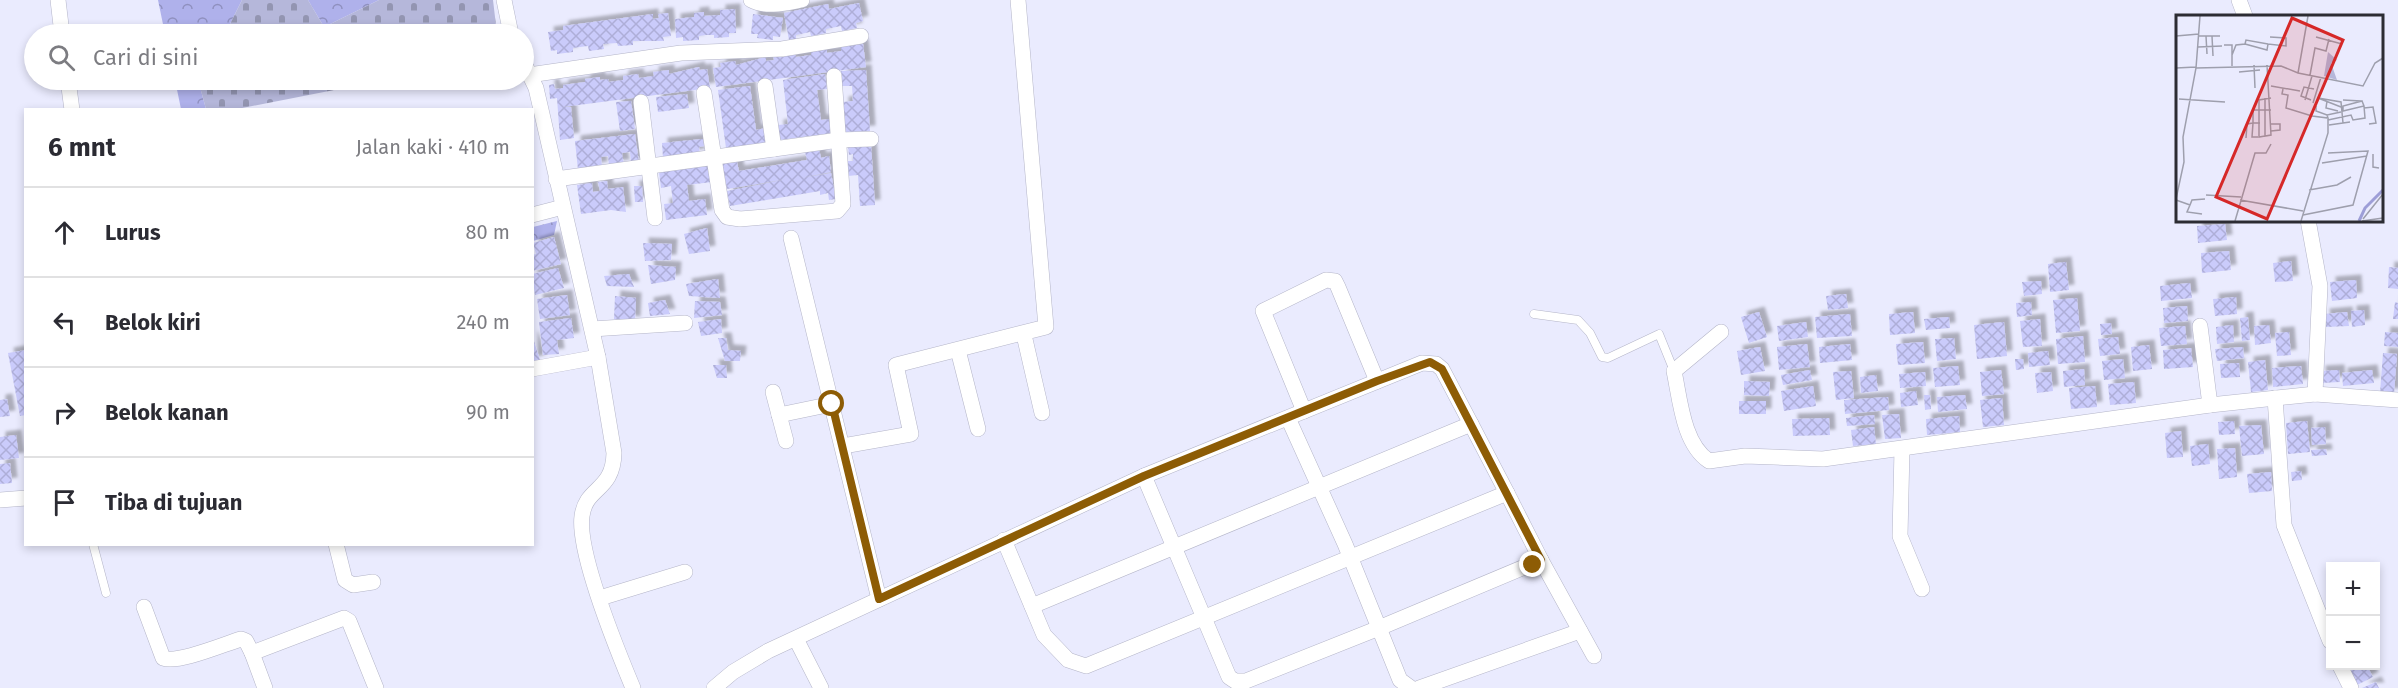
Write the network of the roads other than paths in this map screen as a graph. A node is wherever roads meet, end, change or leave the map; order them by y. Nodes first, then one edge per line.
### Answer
1 (58, 0) edge
2 (504, 0) edge
3 (751, 0) edge
4 (802, 0) edge
5 (1018, 0) edge
6 (2239, 0) edge
7 (2245, 15) edge
8 (61, 24) edge
9 (510, 24) edge
10 (861, 36) dead end
11 (534, 68) edge
12 (834, 76) dead end
13 (534, 84) edge
14 (765, 86) dead end
15 (69, 90) edge
16 (704, 93) dead end
17 (641, 102) dead end
18 (72, 108) edge
19 (871, 139) dead end
20 (839, 140) junction
21 (774, 149) junction
22 (714, 158) junction
23 (649, 166) junction
24 (556, 179) junction
25 (562, 207) junction
26 (534, 214) edge
27 (655, 218) dead end
28 (2308, 222) edge
29 (792, 238) dead end
30 (1534, 314) dead end
31 (685, 323) dead end
32 (2200, 326) dead end
33 (592, 329) junction
34 (1720, 332) dead end
35 (1024, 335) junction
36 (958, 351) junction
37 (598, 357) junction
38 (534, 369) edge
39 (1674, 371) junction
40 (1377, 381) junction
41 (773, 392) dead end
42 (2315, 394) junction
43 (2275, 398) junction
44 (2398, 400) edge
45 (832, 404) junction
46 (2210, 405) junction
47 (1304, 411) junction
48 (1042, 414) dead end
49 (779, 415) junction
50 (1288, 418) junction
51 (1471, 424) junction
52 (978, 429) dead end
53 (786, 441) dead end
54 (843, 446) junction
55 (1902, 449) junction
56 (1144, 476) junction
57 (1320, 486) junction
58 (1507, 493) junction
59 (24, 498) edge
60 (0, 501) edge
61 (1005, 540) junction
62 (94, 546) edge
63 (336, 546) edge
64 (1174, 546) junction
65 (1350, 557) junction
66 (1541, 560) junction
67 (685, 573) dead end
68 (373, 582) dead end
69 (1922, 589) dead end
70 (106, 592) dead end
71 (600, 598) junction
72 (879, 599) junction
73 (1032, 606) junction
74 (144, 607) dead end
75 (1204, 617) junction
76 (1379, 628) junction
77 (1580, 630) junction
78 (2326, 630) edge
79 (796, 639) junction
80 (252, 653) junction
81 (1594, 656) dead end
82 (2342, 670) edge
83 (265, 688) edge
84 (376, 688) edge
85 (633, 688) edge
86 (714, 688) edge
87 (821, 688) edge
88 (1411, 688) edge
89 (1419, 688) edge
90 (2350, 688) edge

1 - 8 street
2 - 9 street
3 - 4 street
5 - 35 street
6 - 7 street
10 - 11 street
12 - 20 street
13 - 24 street
14 - 21 street
15 - 18 street
16 - 22 street
17 - 23 street
19 - 20 street
20 - 21 street
20 - 22 street
21 - 22 street
22 - 23 street
23 - 24 street
23 - 27 street
24 - 25 street
25 - 26 street
25 - 33 street
28 - 42 street
29 - 45 street
30 - 39 lane
31 - 33 street
32 - 46 street
33 - 37 street
34 - 39 street
35 - 36 street
35 - 48 street
36 - 52 street
36 - 54 street
37 - 38 street
37 - 71 street
39 - 55 street
40 - 47 street
40 - 47 street
40 - 51 street
41 - 49 street
42 - 43 street
42 - 44 street
43 - 46 street
43 - 78 street
45 - 49 street
45 - 54 street
46 - 55 street
47 - 50 street
49 - 53 street
50 - 56 street
50 - 57 street
51 - 57 street
51 - 58 street
54 - 72 street
55 - 69 street
56 - 61 street
56 - 64 street
57 - 64 street
57 - 65 street
58 - 65 street
58 - 66 street
59 - 60 street
61 - 72 street
61 - 73 street
62 - 70 lane
63 - 68 street
64 - 73 street
64 - 75 street
65 - 75 street
65 - 76 street
66 - 76 street
66 - 77 street
67 - 71 street
71 - 85 street
72 - 79 street
73 - 75 street
74 - 80 street
75 - 76 street
76 - 88 street
77 - 81 street
77 - 89 street
79 - 86 street
79 - 87 street
80 - 83 street
80 - 84 street
82 - 90 street

